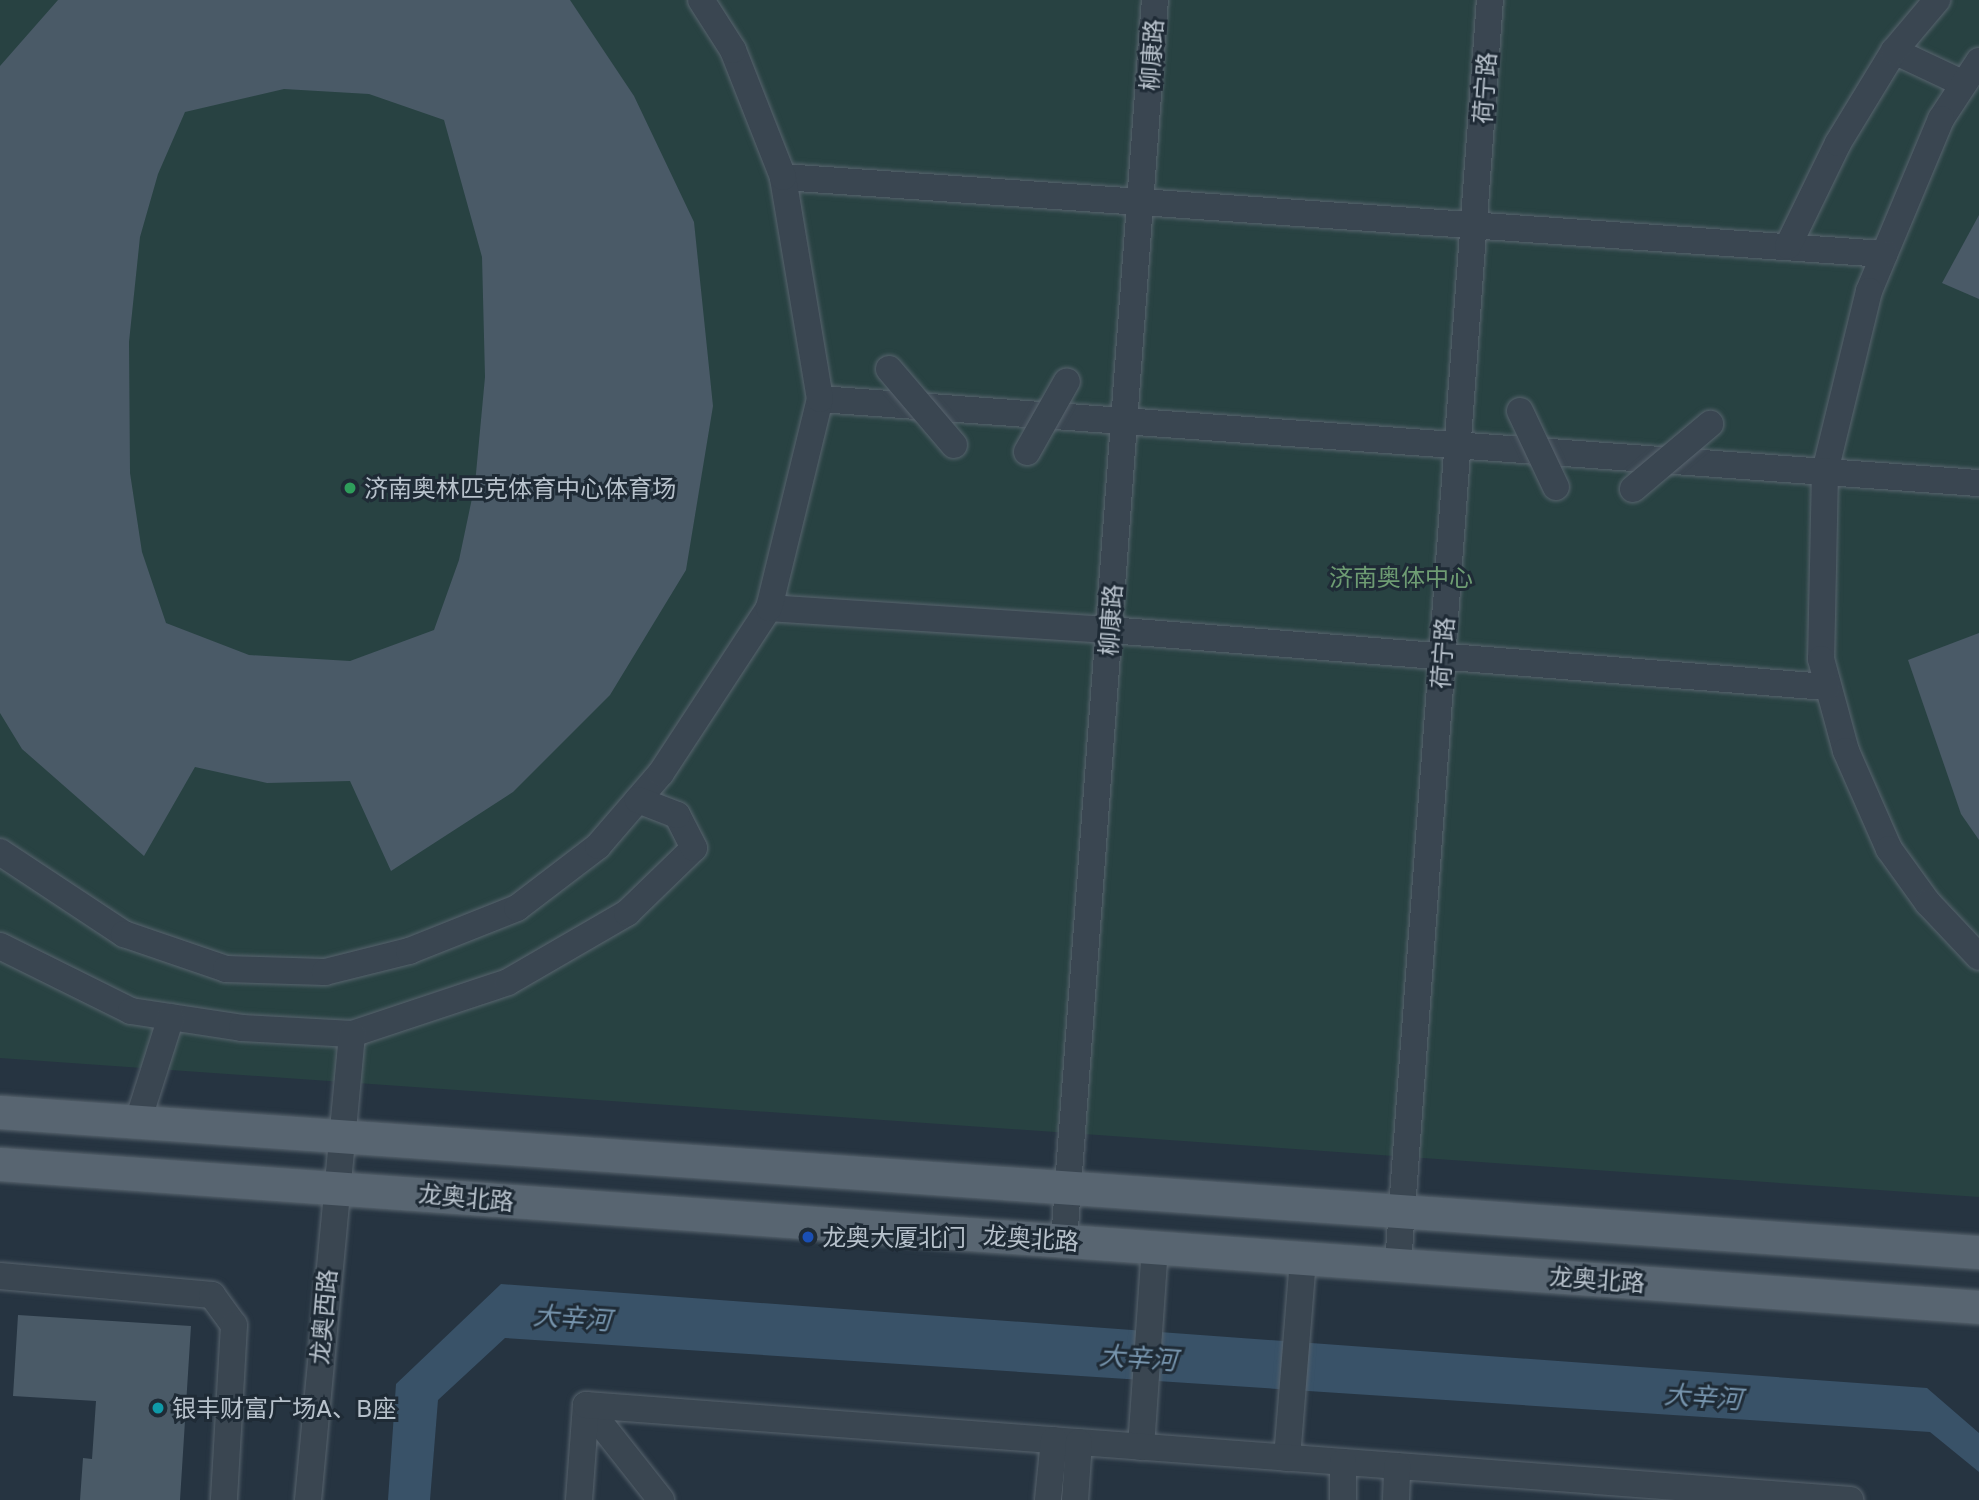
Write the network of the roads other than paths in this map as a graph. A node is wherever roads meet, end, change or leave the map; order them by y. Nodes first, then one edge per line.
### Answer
1 (701, 0) edge
2 (1155, 0) edge
3 (1490, 0) edge
4 (1937, 0) edge
5 (1894, 51) junction
6 (1979, 61) edge
7 (1964, 84) junction
8 (783, 177) junction
9 (1140, 202) junction
10 (1474, 225) junction
11 (1788, 246) junction
12 (1884, 254) junction
13 (889, 369) dead end
14 (1067, 381) dead end
15 (820, 399) junction
16 (1520, 411) dead end
17 (1124, 421) junction
18 (1710, 424) dead end
19 (1456, 445) junction
20 (956, 448) dead end
21 (1026, 454) dead end
22 (1825, 471) junction
23 (1979, 482) edge
24 (1558, 491) dead end
25 (1628, 494) dead end
26 (769, 608) junction
27 (1110, 629) junction
28 (1441, 657) junction
29 (1827, 687) junction
30 (638, 800) junction
31 (0, 852) edge
32 (0, 946) edge
33 (1979, 957) edge
34 (171, 1017) junction
35 (352, 1034) junction
36 (0, 1112) edge
37 (138, 1121) junction
38 (340, 1133) junction
39 (0, 1164) edge
40 (335, 1186) junction
41 (1068, 1187) junction
42 (1404, 1211) junction
43 (1064, 1241) junction
44 (1155, 1247) junction
45 (1979, 1252) edge
46 (1303, 1259) junction
47 (1398, 1264) junction
48 (0, 1276) edge
49 (1979, 1307) edge
50 (586, 1405) junction
51 (1067, 1441) junction
52 (1141, 1447) junction
53 (1287, 1458) junction
54 (1343, 1462) junction
55 (1397, 1466) junction
56 (224, 1500) edge
57 (308, 1500) edge
58 (579, 1500) edge
59 (661, 1500) edge
60 (1048, 1500) edge
61 (1074, 1500) edge
62 (1343, 1500) edge
63 (1396, 1500) edge
64 (1850, 1500) edge

1 - 8 street
2 - 9 street, 柳康路
3 - 10 street, 荷宁路
4 - 5 street
5 - 7 street
5 - 11 street
6 - 7 street
7 - 12 street
8 - 9 street
8 - 15 street
9 - 10 street
9 - 17 street, 柳康路
10 - 11 street
10 - 19 street, 荷宁路
11 - 12 street
12 - 22 street
13 - 20 street, bridge
14 - 21 street, bridge
15 - 17 street
15 - 26 street
16 - 24 street, bridge
17 - 19 street
17 - 27 street, 柳康路
18 - 25 street, bridge
19 - 22 street
19 - 28 street, 荷宁路
22 - 23 street
22 - 29 street
26 - 27 street
26 - 30 street
27 - 28 street
27 - 41 street, 柳康路
28 - 29 street
28 - 42 street, 荷宁路
29 - 33 street
30 - 31 street
30 - 35 street
32 - 34 street
34 - 35 street
34 - 37 street
35 - 38 street, 龙奥西路
36 - 37 main road
37 - 38 main road
38 - 40 street, 龙奥西路
38 - 41 main road
39 - 40 main road, 龙奥北路
40 - 43 main road, 龙奥北路
40 - 57 street, 龙奥西路
41 - 42 main road
41 - 43 street, 柳康路
42 - 45 main road
42 - 47 street, 荷宁路
43 - 44 main road, 龙奥北路
44 - 46 main road, 龙奥北路
44 - 52 street
46 - 47 main road, 龙奥北路
46 - 53 street
47 - 49 main road, 龙奥北路
48 - 56 street
50 - 51 street
50 - 58 street
50 - 59 street
51 - 52 street
51 - 60 street
51 - 61 street
52 - 53 street
53 - 54 street
54 - 55 street
54 - 62 street
55 - 63 street
55 - 64 street

